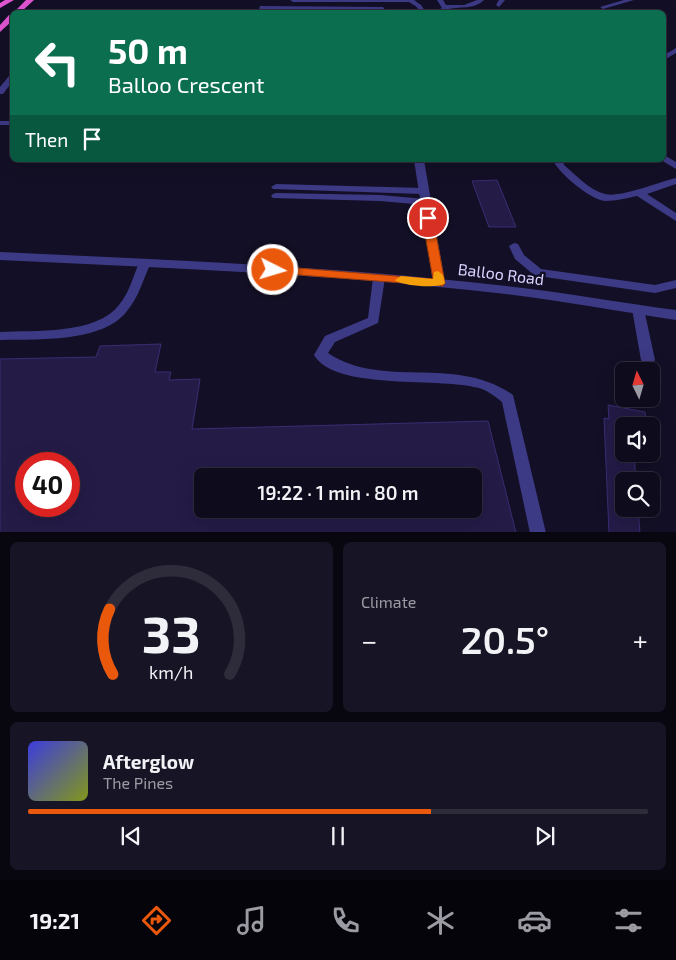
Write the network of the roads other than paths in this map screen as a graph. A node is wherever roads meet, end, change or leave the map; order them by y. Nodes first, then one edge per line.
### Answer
1 (4, 0) edge
2 (10, 0) edge
3 (30, 0) edge
4 (293, 0) edge
5 (440, 0) edge
6 (481, 0) edge
7 (631, 0) edge
8 (0, 5) edge
9 (445, 7) joint
10 (603, 7) dead end
11 (421, 9) edge
12 (19, 10) edge
13 (261, 10) edge
14 (383, 10) edge
15 (10, 19) edge
16 (0, 30) edge
17 (10, 80) edge
18 (0, 92) edge
19 (419, 162) edge
20 (559, 162) edge
21 (676, 181) edge
22 (276, 191) dead end
23 (640, 193) junction
24 (424, 196) junction
25 (676, 218) edge
26 (514, 246) dead end
27 (0, 256) edge
28 (52, 260) junction
29 (145, 262) junction
30 (0, 263) edge
31 (379, 278) junction
32 (439, 283) junction
33 (676, 284) edge
34 (638, 310) junction
35 (676, 315) edge
36 (0, 336) edge
37 (648, 360) dead end
38 (538, 532) edge

1 - 8 highway
2 - 8 highway
3 - 12 highway
4 - 11 lane
5 - 9 lane
6 - 9 lane
7 - 10 lane
13 - 14 lane
15 - 16 highway
17 - 18 lane
19 - 24 street
20 - 23 lane
21 - 23 lane
22 - 24 lane
23 - 25 lane
24 - 32 street
26 - 33 lane
27 - 28 street, Balloo Road
28 - 29 street, Balloo Road
28 - 30 street, Balloo Road
29 - 31 street, Balloo Road
29 - 36 lane
31 - 32 street, Balloo Road
31 - 38 lane
32 - 34 street, Balloo Road
34 - 35 street, Balloo Road
34 - 37 lane

